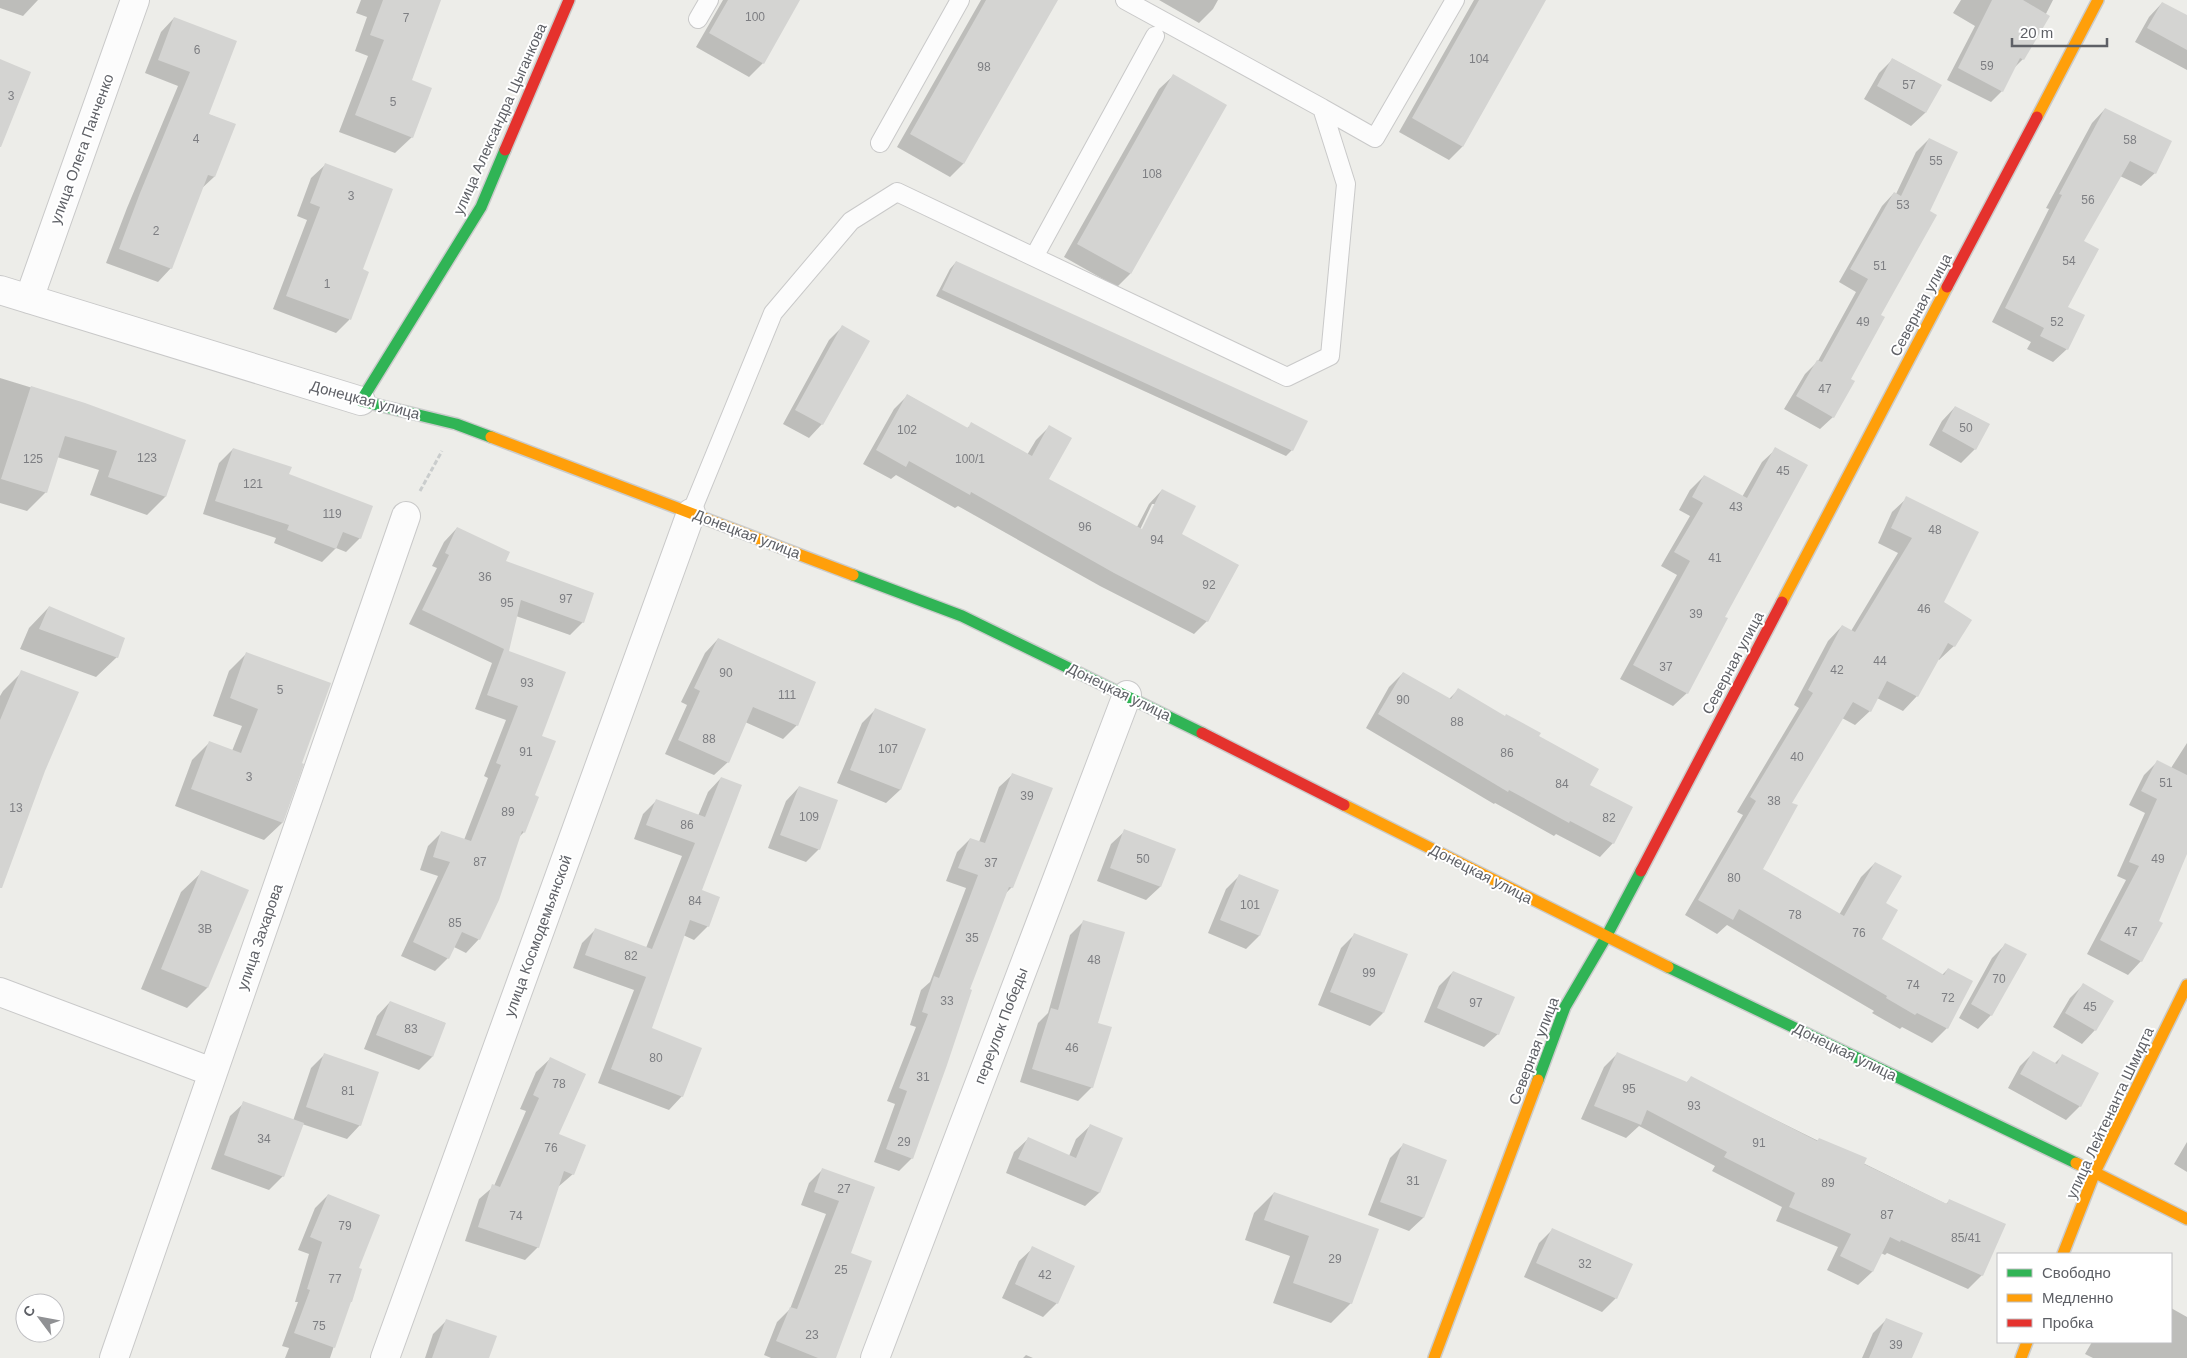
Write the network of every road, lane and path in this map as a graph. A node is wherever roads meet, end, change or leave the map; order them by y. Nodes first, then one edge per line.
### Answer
1 (135, 0) edge
2 (569, 0) edge
3 (709, 0) edge
4 (960, 0) edge
5 (1455, 0) edge
6 (2098, 0) edge
7 (1132, 2) edge
8 (698, 19) dead end
9 (1155, 36) dead end
10 (1322, 108) junction
11 (880, 143) dead end
12 (1034, 257) junction
13 (0, 290) edge
14 (29, 299) junction
15 (361, 401) junction
16 (456, 424) junction
17 (691, 513) junction
18 (406, 516) joint
19 (1127, 695) junction
20 (1606, 937) junction
21 (2187, 985) edge
22 (0, 992) edge
23 (212, 1072) junction
24 (2095, 1172) junction
25 (2187, 1220) edge
26 (2062, 1253) edge
27 (2027, 1343) edge
28 (114, 1358) edge
29 (385, 1358) edge
30 (875, 1358) edge
31 (1434, 1358) edge
32 (2021, 1358) edge

1 - 14 street, улица Олега Панченко
2 - 15 street, улица Александра Цыганкова
3 - 8 lane
4 - 11 lane
5 - 10 lane
6 - 20 street, Северная улица
7 - 10 lane
9 - 12 lane
10 - 12 lane
12 - 17 lane
13 - 14 street, Донецкая улица
14 - 15 street, Донецкая улица
15 - 16 street, Донецкая улица
16 - 17 street, Донецкая улица
16 - 18 path
17 - 19 street, Донецкая улица
17 - 29 street, улица Космодемьянской
18 - 23 street, улица Захарова
19 - 20 street, Донецкая улица
19 - 30 street, переулок Победы
20 - 24 street, Донецкая улица
20 - 31 street, Северная улица
21 - 24 street, улица Лейтенанта Шмидта
22 - 23 street
23 - 28 street, улица Захарова
24 - 25 street, Донецкая улица
24 - 26 street, улица Лейтенанта Шмидта
27 - 32 street

